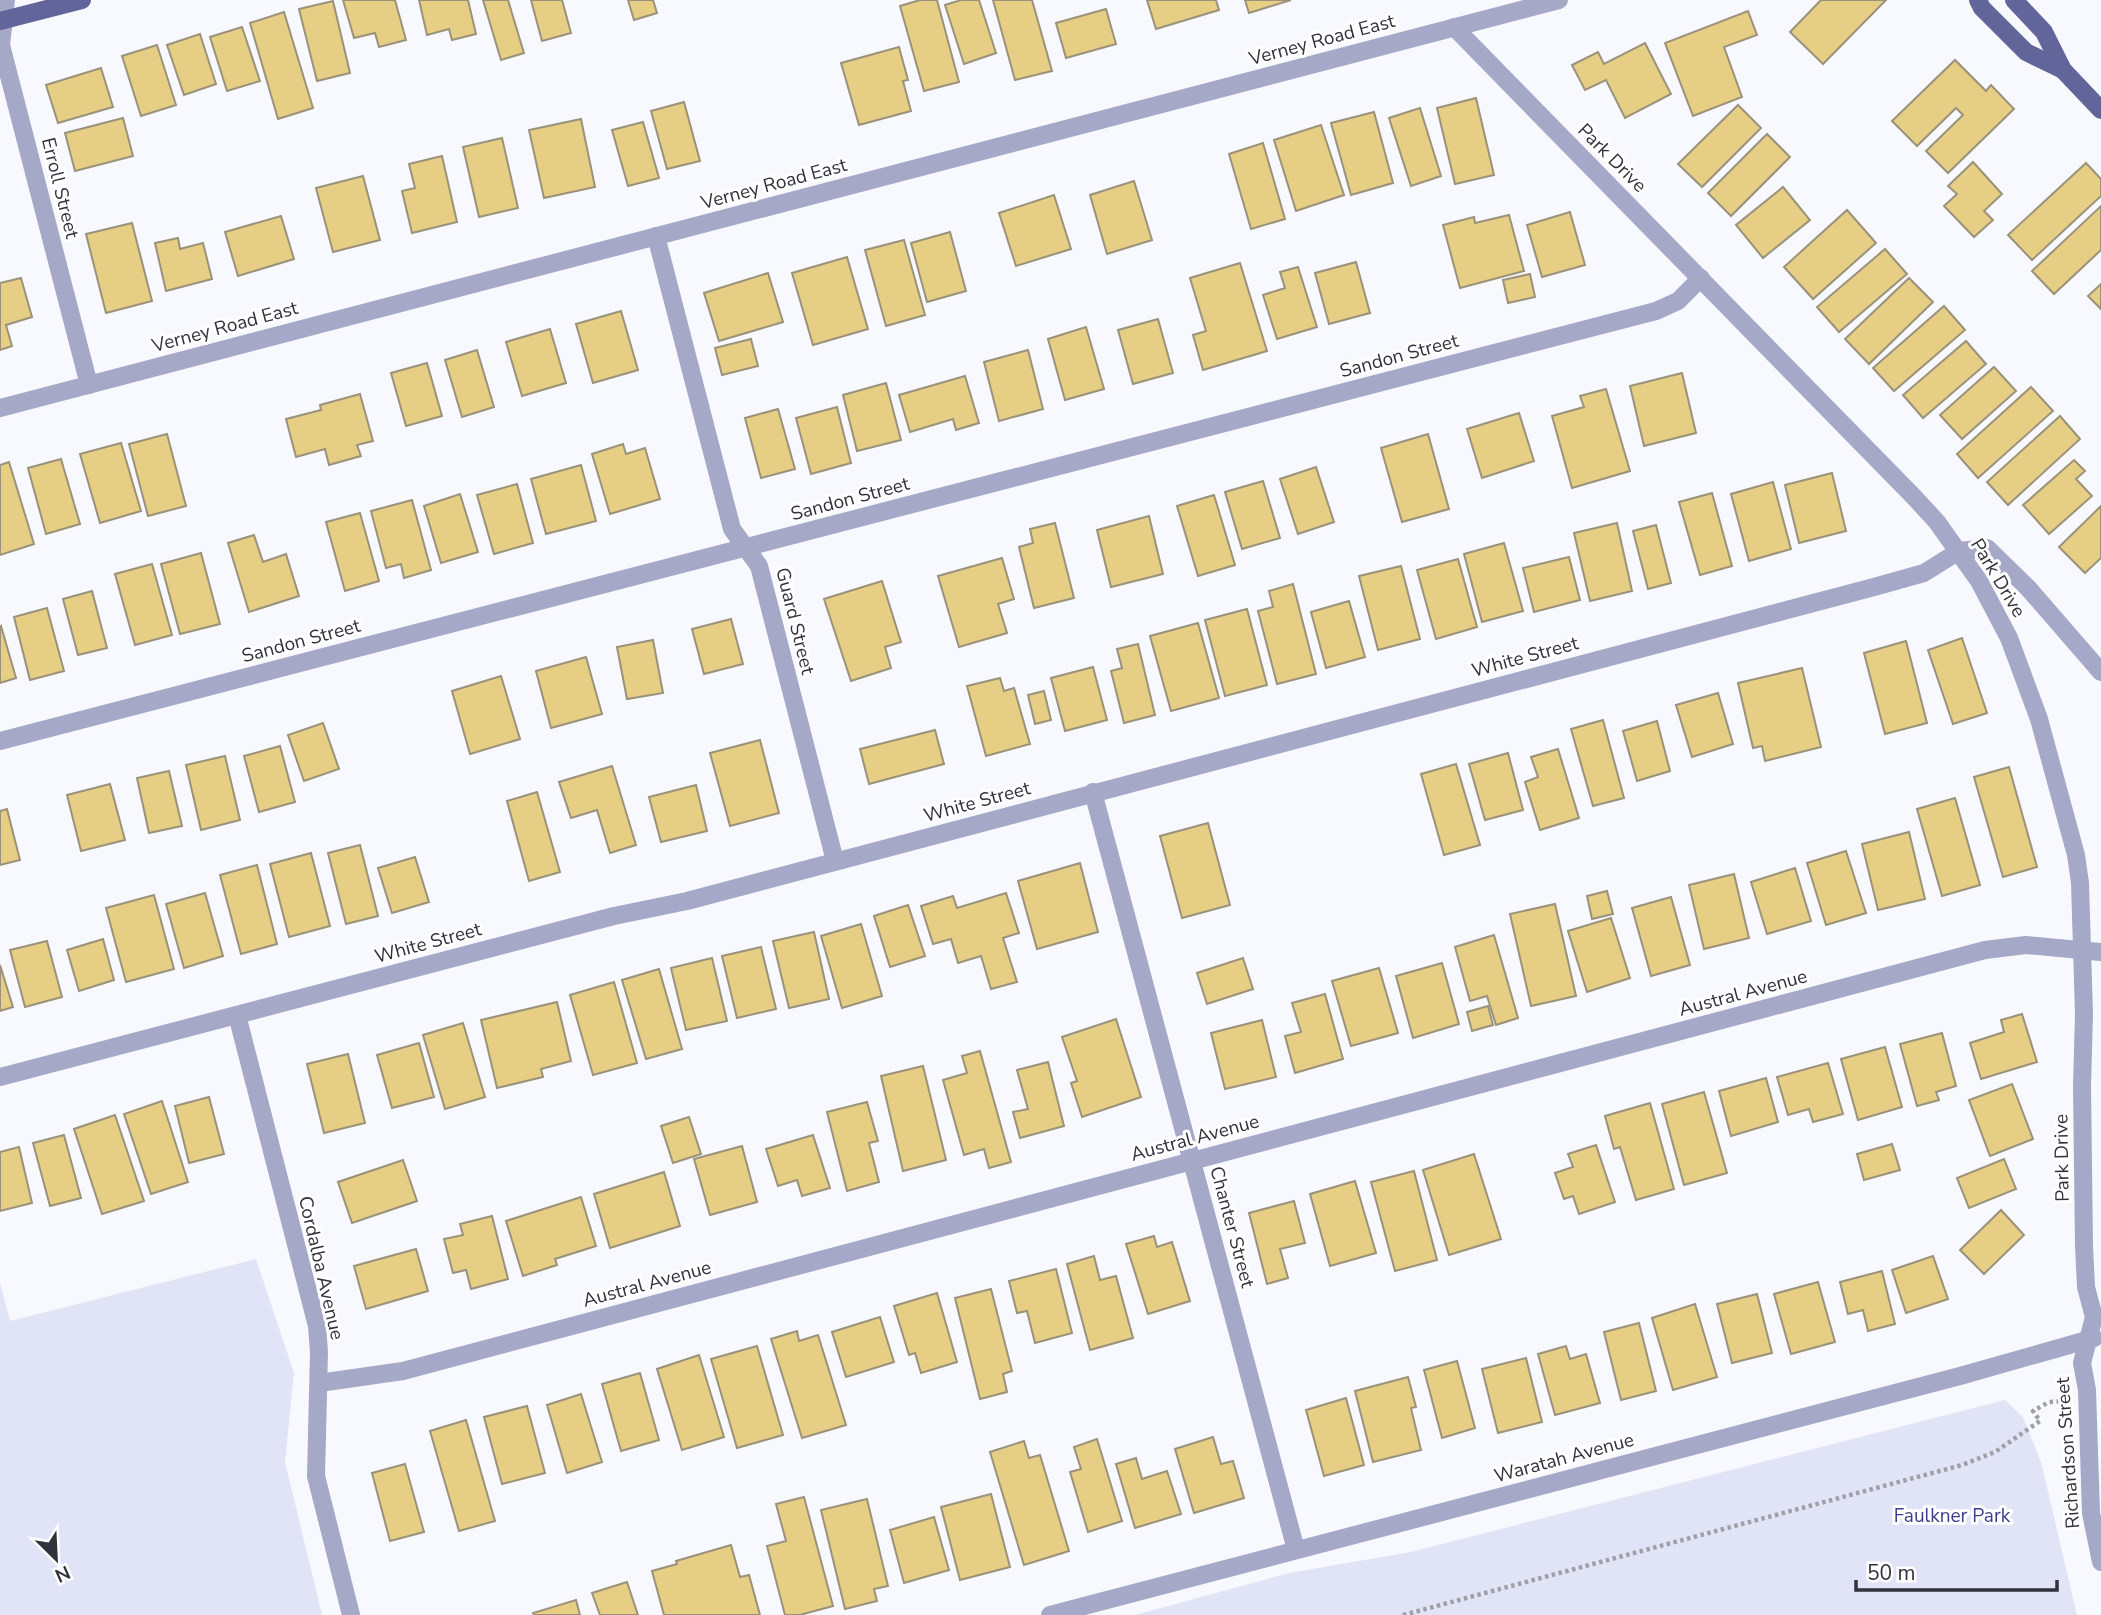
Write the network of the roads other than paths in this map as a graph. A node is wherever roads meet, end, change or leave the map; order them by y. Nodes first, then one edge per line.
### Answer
1 (5, 0) edge
2 (82, 0) edge
3 (1559, 0) edge
4 (1978, 0) edge
5 (2014, 0) edge
6 (2, 21) edge
7 (1454, 27) junction
8 (2063, 70) junction
9 (2101, 110) edge
10 (656, 236) junction
11 (1701, 278) junction
12 (89, 385) junction
13 (0, 408) edge
14 (746, 548) junction
15 (1959, 551) junction
16 (2101, 672) edge
17 (0, 741) edge
18 (1093, 792) junction
19 (835, 861) junction
20 (2082, 950) junction
21 (2101, 952) edge
22 (237, 1015) junction
23 (0, 1077) edge
24 (1192, 1161) junction
25 (2094, 1338) edge
26 (319, 1383) junction
27 (1296, 1550) junction
28 (2101, 1562) edge
29 (351, 1615) edge
30 (1050, 1615) edge

1 - 6 street, Erroll Street
2 - 6 main road
3 - 7 street, Verney Road East
4 - 8 main road
5 - 8 main road
6 - 12 street, Erroll Street
7 - 10 street, Verney Road East
7 - 11 street, Park Drive
8 - 9 main road
10 - 12 street, Verney Road East
10 - 14 street, Guard Street
11 - 14 street, Sandon Street
11 - 15 street, Park Drive
12 - 13 street, Verney Road East
14 - 17 street, Sandon Street
14 - 19 street, Guard Street
15 - 16 street
15 - 18 street, White Street
15 - 20 street, Park Drive
18 - 19 street, White Street
18 - 24 street, Chanter Street
19 - 22 street, White Street
20 - 21 street, Austral Avenue
20 - 24 street, Austral Avenue
20 - 25 street, Park Drive
22 - 23 street, White Street
22 - 26 street, Cordalba Avenue
24 - 26 street, Austral Avenue
24 - 27 street, Chanter Street
25 - 27 street, Waratah Avenue
25 - 28 street, Richardson Street
26 - 29 street, Cordalba Avenue
27 - 30 street, Waratah Avenue

